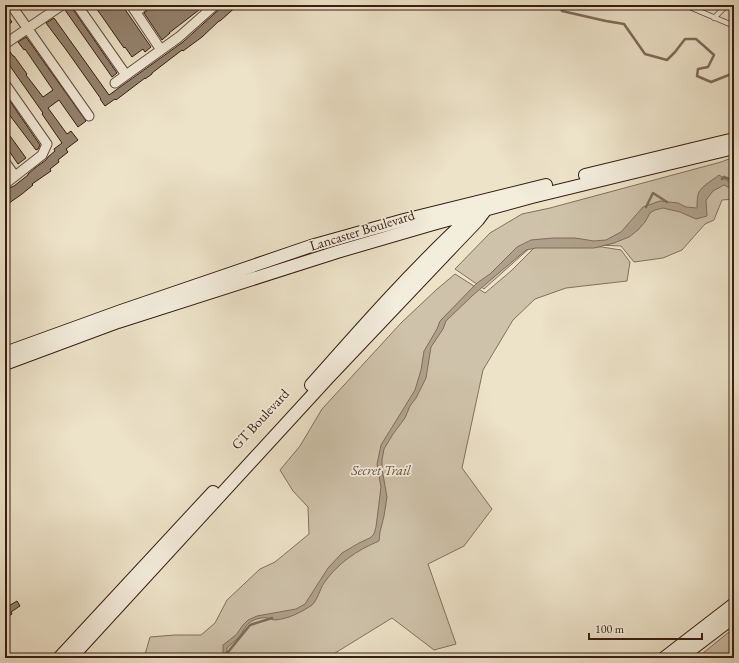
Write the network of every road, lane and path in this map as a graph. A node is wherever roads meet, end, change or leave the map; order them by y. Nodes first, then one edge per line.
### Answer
1 (11, 5) edge
2 (62, 5) edge
3 (77, 5) edge
4 (145, 5) edge
5 (215, 5) edge
6 (685, 5) edge
7 (727, 5) edge
8 (695, 7) edge
9 (133, 9) edge
10 (714, 18) junction
11 (734, 23) edge
12 (28, 29) junction
13 (5, 44) edge
14 (162, 50) junction
15 (126, 75) junction
16 (115, 83) dead end
17 (5, 84) edge
18 (89, 116) dead end
19 (734, 139) edge
20 (734, 148) edge
21 (5, 162) edge
22 (15, 176) junction
23 (5, 184) edge
24 (488, 202) junction
25 (474, 213) junction
26 (5, 353) edge
27 (5, 364) edge
28 (734, 604) edge
29 (734, 617) edge
30 (674, 656) edge
31 (59, 658) edge
32 (71, 658) edge

1 - 12 street
2 - 12 street
3 - 15 street
4 - 9 street
5 - 14 street
6 - 8 lane
7 - 10 lane
8 - 10 lane
9 - 14 street
10 - 11 lane
12 - 13 street
12 - 18 street
14 - 15 street
15 - 16 street
17 - 22 street
19 - 24 main road, Lancaster Boulevard
20 - 24 main road, Lancaster Boulevard
21 - 22 street
22 - 23 street
24 - 25 main road, Lancaster Boulevard
24 - 26 main road, Lancaster Boulevard
24 - 32 main road, GT Boulevard
25 - 27 main road, Lancaster Boulevard
25 - 31 main road, GT Boulevard
28 - 30 main road
29 - 30 main road

